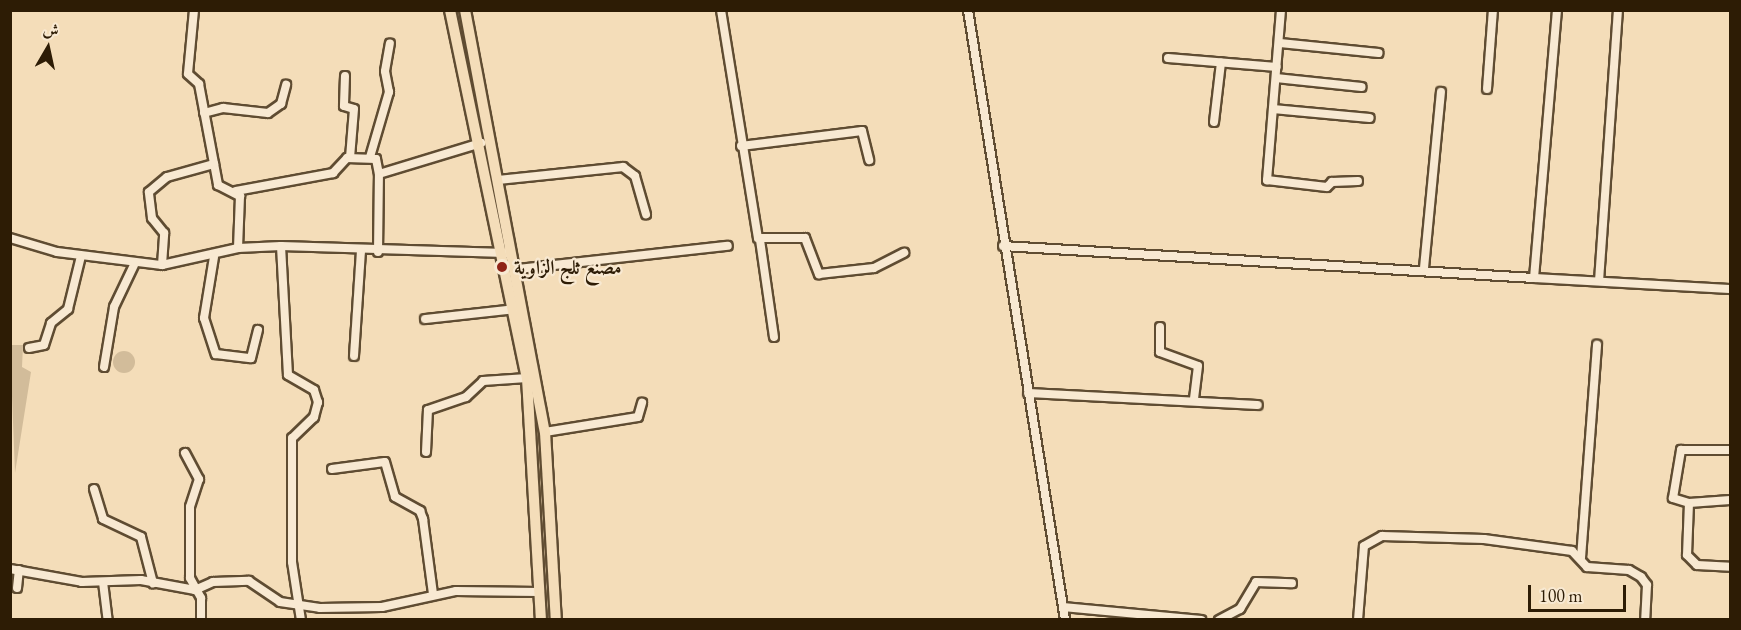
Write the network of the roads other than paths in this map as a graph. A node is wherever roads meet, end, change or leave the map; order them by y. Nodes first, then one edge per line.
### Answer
1 (194, 10) edge
2 (450, 10) edge
3 (465, 10) edge
4 (721, 10) edge
5 (968, 10) edge
6 (1281, 10) edge
7 (1493, 10) edge
8 (1557, 10) edge
9 (1618, 10) edge
10 (390, 43) dead end
11 (1280, 43) junction
12 (1378, 53) dead end
13 (1168, 58) dead end
14 (1221, 62) junction
15 (1277, 67) junction
16 (345, 76) dead end
17 (1276, 78) junction
18 (286, 85) dead end
19 (1362, 87) dead end
20 (1487, 89) dead end
21 (1441, 92) dead end
22 (1273, 109) junction
23 (204, 113) junction
24 (1370, 118) dead end
25 (1214, 122) dead end
26 (481, 143) junction
27 (741, 146) junction
28 (370, 157) junction
29 (350, 158) junction
30 (869, 160) dead end
31 (214, 164) junction
32 (379, 174) junction
33 (498, 180) junction
34 (1358, 181) dead end
35 (236, 191) junction
36 (646, 214) dead end
37 (10, 238) edge
38 (760, 240) junction
39 (281, 246) junction
40 (728, 246) dead end
41 (1003, 246) junction
42 (238, 248) junction
43 (361, 251) junction
44 (378, 252) junction
45 (505, 253) junction
46 (904, 253) dead end
47 (81, 255) junction
48 (214, 257) junction
49 (135, 263) junction
50 (162, 265) junction
51 (1424, 268) junction
52 (518, 269) junction
53 (1534, 278) junction
54 (1599, 281) junction
55 (1731, 289) edge
56 (516, 309) junction
57 (425, 319) dead end
58 (1160, 327) dead end
59 (258, 330) dead end
60 (774, 337) dead end
61 (1596, 345) dead end
62 (29, 348) dead end
63 (354, 356) dead end
64 (104, 367) dead end
65 (527, 378) junction
66 (1028, 393) junction
67 (1194, 401) junction
68 (642, 403) dead end
69 (1258, 405) dead end
70 (545, 432) junction
71 (1731, 450) edge
72 (426, 452) dead end
73 (185, 453) dead end
74 (332, 469) dead end
75 (94, 489) dead end
76 (1731, 500) edge
77 (1689, 503) junction
78 (1581, 558) junction
79 (1731, 567) edge
80 (15, 569) edge
81 (103, 582) junction
82 (153, 583) junction
83 (1292, 583) dead end
84 (17, 588) dead end
85 (195, 590) junction
86 (540, 592) junction
87 (433, 594) junction
88 (301, 606) junction
89 (1063, 608) junction
90 (108, 620) edge
91 (201, 620) edge
92 (301, 620) edge
93 (541, 620) edge
94 (556, 620) edge
95 (1065, 620) edge
96 (1201, 620) edge
97 (1219, 620) edge
98 (1358, 620) edge
99 (1645, 620) edge

1 - 23 street
2 - 26 main road
3 - 33 main road
4 - 27 street
5 - 41 street
6 - 11 street
7 - 20 street
8 - 53 street
9 - 54 street
10 - 28 street
11 - 12 street
11 - 15 street
13 - 14 street
14 - 15 street
14 - 25 street
15 - 17 street
16 - 29 street
17 - 19 street
17 - 22 street
18 - 23 street
21 - 51 street
22 - 24 street
22 - 34 street
23 - 31 street
26 - 32 street
26 - 45 main road
27 - 30 street
27 - 38 street
28 - 29 street
28 - 32 street
29 - 35 street
31 - 35 street
31 - 50 street
32 - 44 street
33 - 36 street
33 - 52 main road
35 - 42 street
37 - 47 street
38 - 46 street
38 - 60 street
39 - 42 street
39 - 43 street
39 - 88 street
40 - 52 street
41 - 51 street
41 - 66 street
42 - 48 street
43 - 44 street
43 - 63 street
44 - 45 street
45 - 56 main road
47 - 49 street
47 - 62 street
48 - 50 street
48 - 59 street
49 - 50 street
49 - 64 street
51 - 53 street
52 - 70 main road
53 - 54 street
54 - 55 street
56 - 57 street
56 - 65 main road
58 - 67 street
61 - 78 street
65 - 72 street
65 - 86 main road
66 - 67 street
66 - 89 street
67 - 69 street
68 - 70 street
70 - 94 main road
71 - 77 street
73 - 85 street
74 - 87 street
75 - 82 street
76 - 77 street
77 - 79 street
78 - 98 street
78 - 99 street
80 - 81 street
80 - 84 street
81 - 82 street
81 - 90 street
82 - 85 street
83 - 97 street
85 - 88 street
85 - 91 street
86 - 87 street
86 - 93 main road
87 - 88 street
88 - 92 street
89 - 95 street
89 - 96 street

